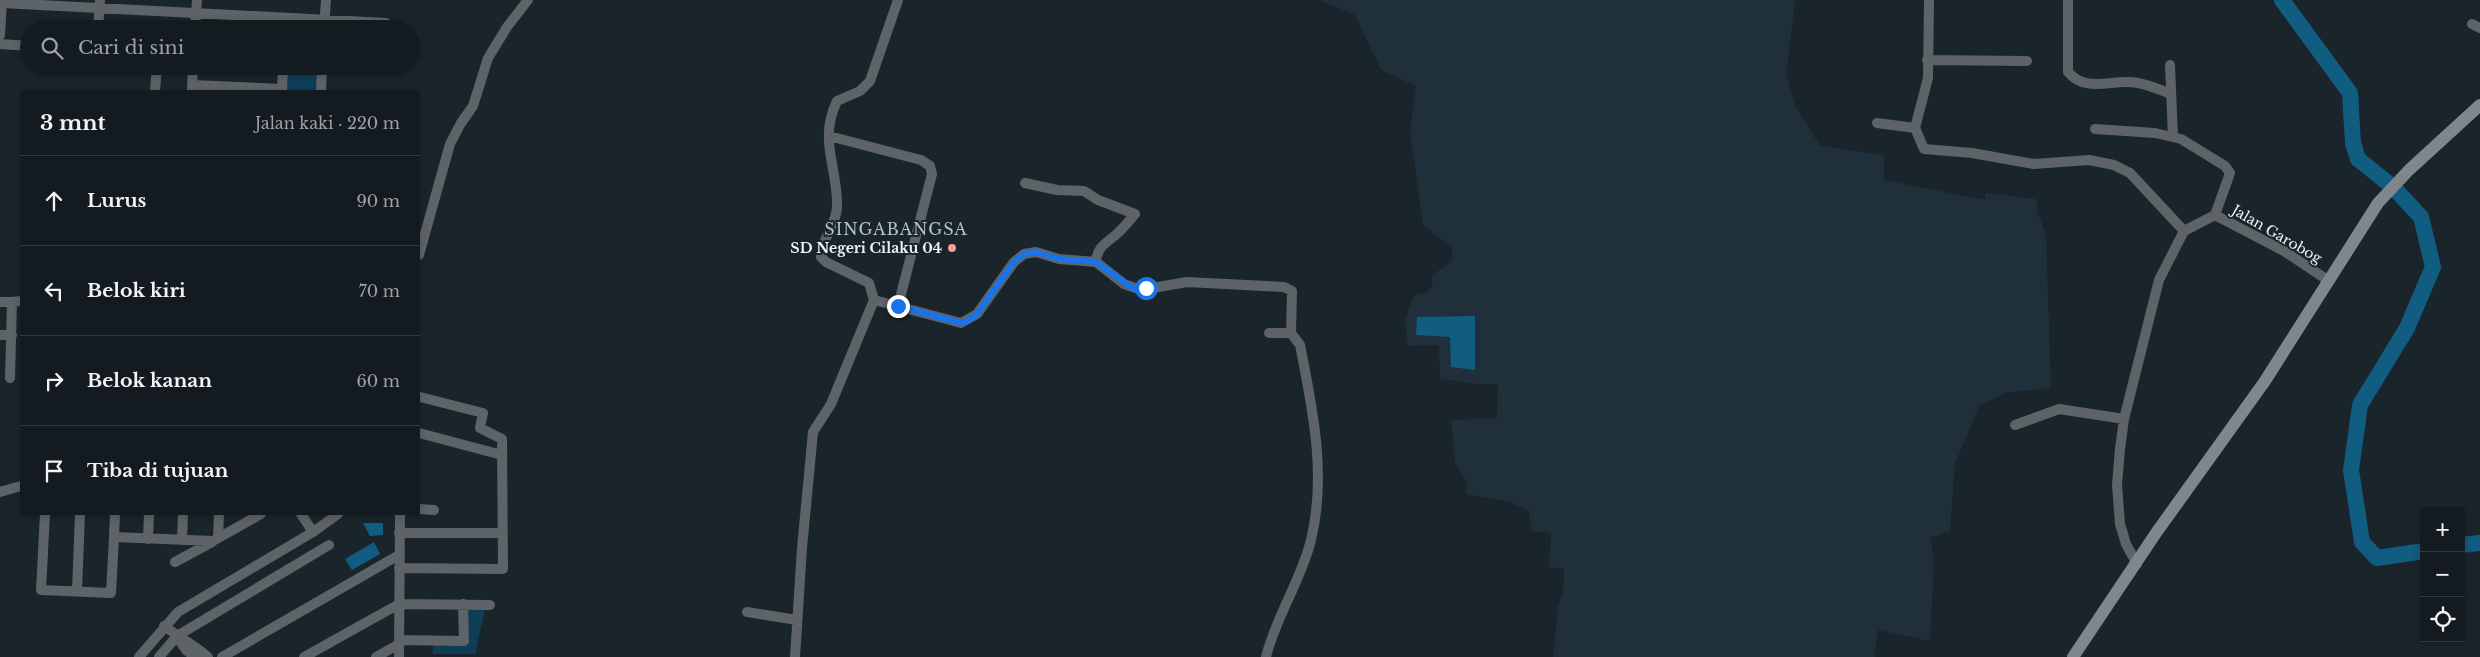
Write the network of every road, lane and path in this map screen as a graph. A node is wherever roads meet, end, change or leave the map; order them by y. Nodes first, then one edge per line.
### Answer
1 (197, 0) edge
2 (326, 0) edge
3 (528, 0) edge
4 (898, 0) edge
5 (1929, 0) edge
6 (2068, 0) edge
7 (2, 2) edge
8 (100, 4) edge
9 (196, 14) junction
10 (286, 17) joint
11 (99, 20) edge
12 (196, 20) edge
13 (302, 20) edge
14 (324, 20) edge
15 (0, 35) edge
16 (0, 44) edge
17 (20, 45) edge
18 (1927, 60) junction
19 (2027, 61) dead end
20 (2170, 65) dead end
21 (156, 75) edge
22 (193, 75) edge
23 (283, 75) edge
24 (322, 75) edge
25 (192, 88) edge
26 (155, 90) edge
27 (282, 90) edge
28 (321, 90) edge
29 (2171, 94) junction
30 (2480, 105) edge
31 (1877, 123) dead end
32 (1915, 128) junction
33 (2095, 129) dead end
34 (829, 136) junction
35 (2173, 137) junction
36 (1025, 183) dead end
37 (2215, 214) junction
38 (2184, 231) junction
39 (420, 251) edge
40 (1096, 262) junction
41 (2329, 281) junction
42 (874, 300) junction
43 (0, 302) edge
44 (17, 302) edge
45 (898, 306) junction
46 (1269, 333) dead end
47 (1291, 333) junction
48 (0, 335) edge
49 (12, 335) junction
50 (10, 378) dead end
51 (420, 397) dead end
52 (2124, 419) junction
53 (2015, 425) dead end
54 (420, 433) edge
55 (502, 455) junction
56 (20, 486) edge
57 (0, 492) edge
58 (420, 509) edge
59 (434, 510) dead end
60 (45, 515) edge
61 (80, 515) edge
62 (115, 515) edge
63 (149, 515) edge
64 (183, 515) edge
65 (219, 515) edge
66 (259, 515) edge
67 (302, 515) edge
68 (337, 515) edge
69 (400, 516) dead end
70 (314, 532) junction
71 (399, 532) junction
72 (502, 533) junction
73 (114, 537) junction
74 (148, 538) junction
75 (216, 539) junction
76 (182, 540) junction
77 (329, 545) dead end
78 (399, 555) junction
79 (175, 562) dead end
80 (2137, 564) junction
81 (399, 568) junction
82 (76, 591) junction
83 (399, 604) junction
84 (463, 604) junction
85 (490, 605) dead end
86 (747, 612) dead end
87 (797, 620) junction
88 (164, 626) junction
89 (177, 636) junction
90 (399, 642) junction
91 (139, 657) edge
92 (159, 657) edge
93 (195, 657) edge
94 (208, 657) edge
95 (222, 657) edge
96 (304, 657) edge
97 (376, 657) edge
98 (399, 657) edge
99 (795, 657) edge
100 (1266, 657) edge
101 (2073, 657) edge

1 - 9 street
2 - 14 street
3 - 39 street
4 - 34 street
5 - 18 street
6 - 29 street
7 - 8 street
7 - 15 street
8 - 9 street
8 - 11 street
9 - 10 street
9 - 12 street
10 - 13 street
16 - 17 street
18 - 19 street
18 - 32 street
20 - 29 street
21 - 26 street
22 - 25 street
23 - 27 street
24 - 28 street
25 - 27 street
29 - 35 street
30 - 41 street
31 - 32 street
32 - 38 street
33 - 35 street
34 - 42 street
34 - 45 street
35 - 37 street
36 - 40 street
37 - 38 street, Jalan Garobog
37 - 41 street, Jalan Garobog
38 - 52 street
40 - 45 street
40 - 47 street
41 - 80 street
42 - 45 street
42 - 87 street
43 - 44 street
44 - 49 street
46 - 47 street
47 - 100 street
48 - 49 street
49 - 50 street
51 - 55 street
52 - 53 street
52 - 80 street
54 - 55 street
55 - 72 street
56 - 57 street
58 - 59 street
60 - 82 street
61 - 82 street
62 - 73 street
63 - 74 street
64 - 76 street
65 - 75 street
66 - 75 street
67 - 70 street
68 - 70 street
69 - 71 street
70 - 88 street
71 - 72 street
71 - 78 street
72 - 81 street
73 - 74 street
73 - 82 street
74 - 76 street
75 - 76 street
75 - 79 street
77 - 89 street
78 - 81 street
78 - 95 street
80 - 101 street
81 - 83 street
83 - 84 street
83 - 90 street
83 - 96 street
84 - 85 street
84 - 90 street
86 - 87 street
87 - 99 street
88 - 89 street
88 - 91 street
89 - 92 street
89 - 93 street
89 - 94 street
90 - 97 street
90 - 98 street

